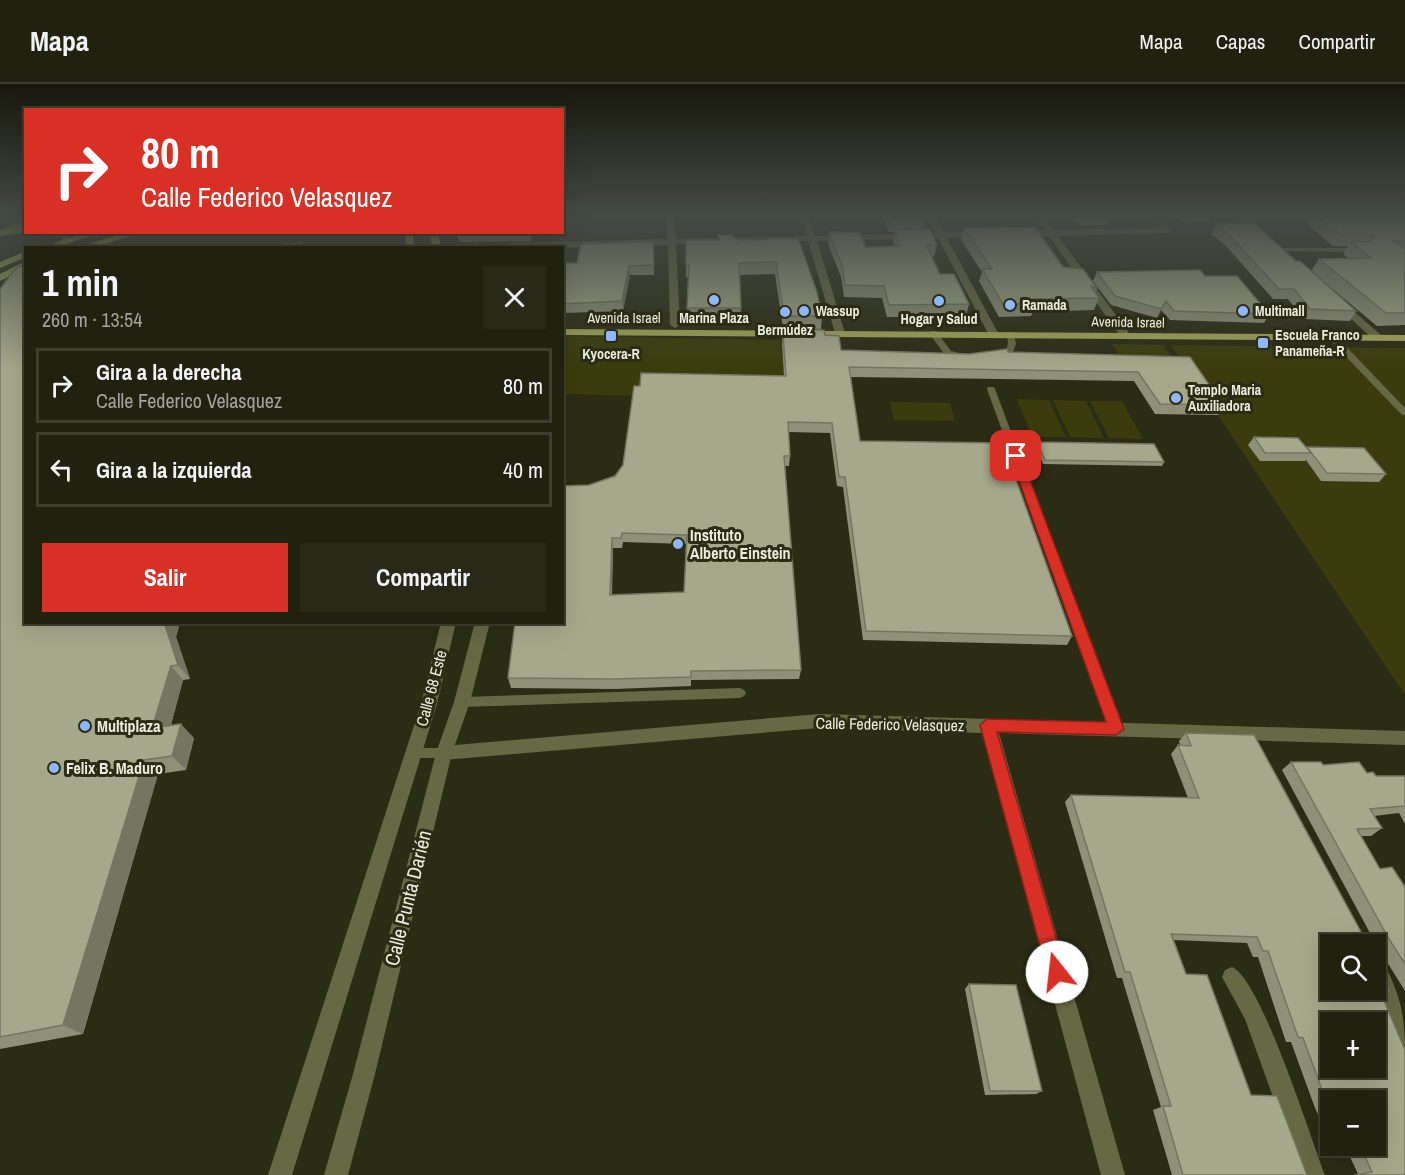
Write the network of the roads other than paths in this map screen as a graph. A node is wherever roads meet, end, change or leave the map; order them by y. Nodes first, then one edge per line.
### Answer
1 (21, 267) edge
2 (673, 267) edge
3 (820, 267) edge
4 (959, 267) edge
5 (1077, 267) edge
6 (0, 278) edge
7 (1329, 294) edge
8 (564, 324) edge
9 (675, 325) junction
10 (839, 330) junction
11 (992, 330) junction
12 (1123, 331) junction
13 (1405, 331) edge
14 (564, 332) edge
15 (933, 333) junction
16 (1010, 333) junction
17 (1374, 334) junction
18 (1333, 338) junction
19 (1405, 339) edge
20 (974, 357) edge
21 (985, 357) edge
22 (991, 389) dead end
23 (1405, 413) edge
24 (448, 624) edge
25 (482, 624) edge
26 (740, 693) dead end
27 (462, 702) junction
28 (987, 725) junction
29 (1116, 729) junction
30 (1252, 734) junction
31 (1405, 738) edge
32 (412, 753) junction
33 (444, 753) junction
34 (1263, 754) edge
35 (1232, 977) dead end
36 (1386, 989) edge
37 (1405, 1055) edge
38 (280, 1175) edge
39 (336, 1175) edge
40 (1113, 1175) edge
41 (1313, 1175) edge

1 - 6 main road
2 - 9 street
3 - 10 street
4 - 11 street
5 - 12 street
7 - 17 street
8 - 9 main road, Avenida Israel
9 - 10 main road, Avenida Israel
10 - 11 main road, Avenida Israel
10 - 14 main road, Avenida Israel
10 - 15 main road, Avenida Israel
11 - 12 main road, Avenida Israel
11 - 15 main road, Avenida Israel
11 - 16 main road, Avenida Israel
12 - 16 main road, Avenida Israel
12 - 17 main road, Avenida Israel
12 - 18 main road, Avenida Israel
13 - 17 main road, Avenida Israel
15 - 20 lane
16 - 21 lane
17 - 18 main road, Avenida Israel
17 - 19 main road, Avenida Israel
18 - 23 lane
22 - 29 lane
24 - 32 street, Calle 68 Este
25 - 27 street, Calle Punta Darién
26 - 27 lane
27 - 33 street, Calle Punta Darién
28 - 29 street, Calle Federico Velasquez
28 - 33 street, Calle Federico Velasquez
28 - 40 street
29 - 30 street, Calle Federico Velasquez
30 - 31 street, Calle Federico Velasquez
30 - 34 street
32 - 33 lane, Calle Federico Velasquez
32 - 38 street, Calle Punta Darién
33 - 39 street, Calle Punta Darién
35 - 41 street
36 - 37 street

